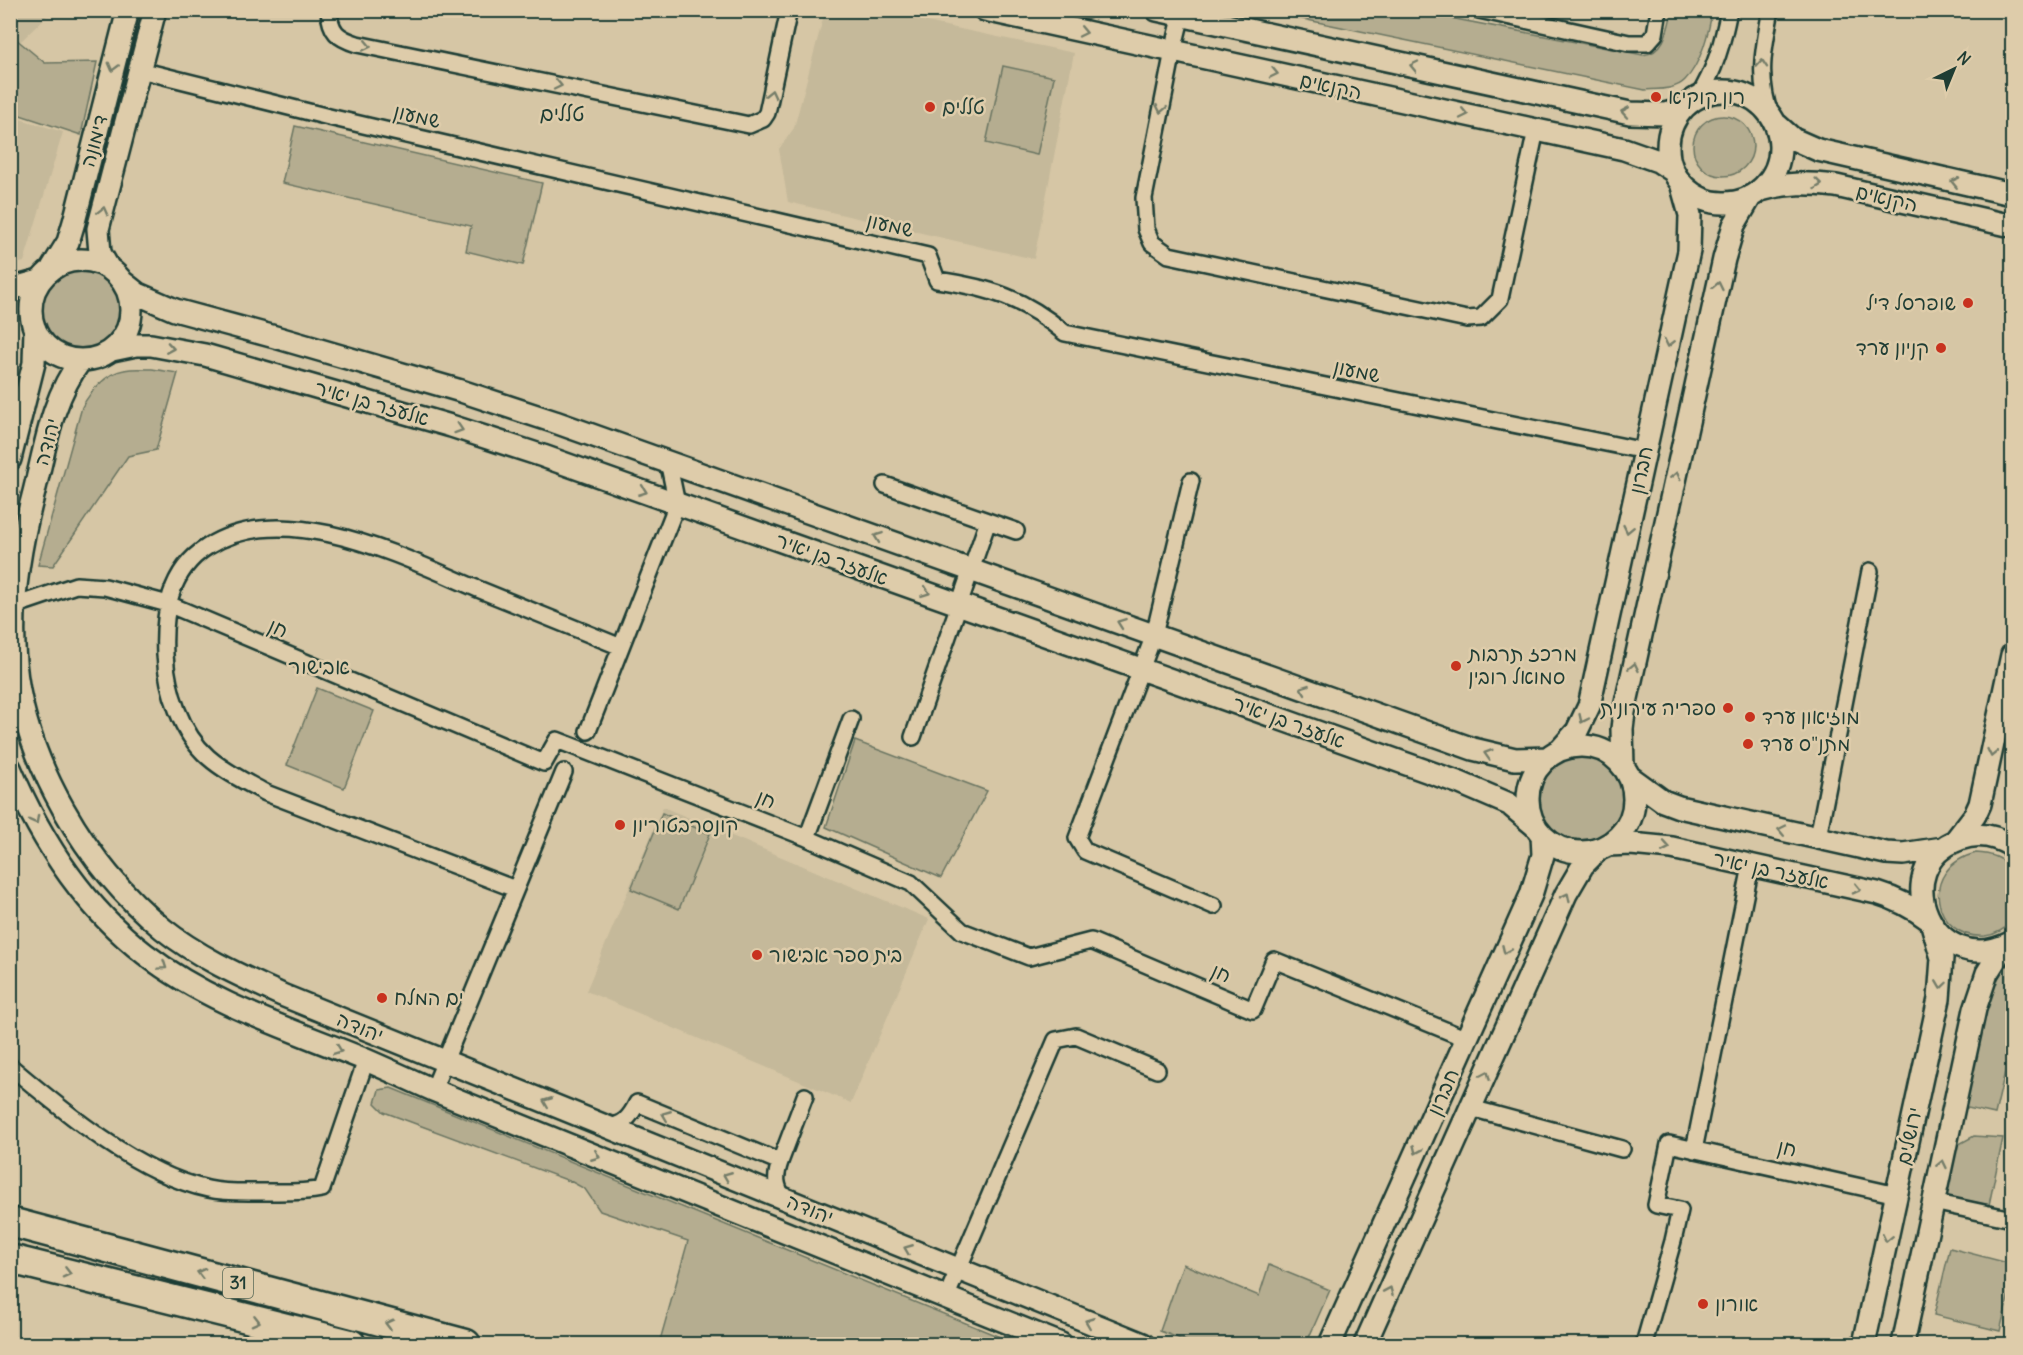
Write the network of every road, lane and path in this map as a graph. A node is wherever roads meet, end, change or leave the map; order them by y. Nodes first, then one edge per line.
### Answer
1 (128, 10) edge
2 (155, 10) edge
3 (329, 10) edge
4 (789, 10) edge
5 (985, 10) edge
6 (1157, 10) edge
7 (1479, 10) edge
8 (1659, 10) edge
9 (1729, 10) edge
10 (1771, 10) edge
11 (1182, 13) edge
12 (1173, 51) junction
13 (140, 70) junction
14 (1690, 103) junction
15 (1773, 120) junction
16 (1536, 130) junction
17 (1677, 177) junction
18 (1756, 193) junction
19 (2013, 195) edge
20 (2013, 226) edge
21 (108, 267) junction
22 (46, 274) junction
23 (124, 283) junction
24 (10, 289) edge
25 (10, 301) edge
26 (33, 322) junction
27 (112, 350) junction
28 (81, 360) junction
29 (1645, 452) junction
30 (10, 459) edge
31 (668, 461) junction
32 (1191, 482) dead end
33 (885, 485) dead end
34 (677, 504) junction
35 (988, 521) junction
36 (1016, 531) dead end
37 (972, 570) junction
38 (1870, 571) dead end
39 (168, 604) junction
40 (960, 604) junction
41 (14, 606) junction
42 (1154, 635) junction
43 (621, 647) junction
44 (2013, 655) edge
45 (1141, 669) junction
46 (851, 719) dead end
47 (588, 731) dead end
48 (913, 737) dead end
49 (1553, 753) junction
50 (10, 768) edge
51 (1626, 771) junction
52 (564, 772) dead end
53 (1538, 830) junction
54 (1818, 837) junction
55 (807, 838) junction
56 (1949, 844) junction
57 (2013, 846) edge
58 (1603, 847) junction
59 (1751, 866) junction
60 (515, 889) junction
61 (1214, 906) dead end
62 (1931, 923) junction
63 (2008, 944) edge
64 (1467, 1039) junction
65 (366, 1060) junction
66 (445, 1061) junction
67 (10, 1066) edge
68 (1157, 1070) dead end
69 (433, 1090) junction
70 (805, 1096) dead end
71 (1471, 1108) junction
72 (607, 1127) junction
73 (1622, 1149) dead end
74 (1694, 1150) junction
75 (780, 1162) junction
76 (1896, 1195) junction
77 (784, 1199) junction
78 (1933, 1202) junction
79 (2013, 1219) edge
80 (10, 1222) edge
81 (10, 1259) edge
82 (957, 1269) junction
83 (946, 1298) junction
84 (351, 1344) edge
85 (466, 1344) edge
86 (1061, 1344) edge
87 (1143, 1344) edge
88 (1330, 1344) edge
89 (1365, 1344) edge
90 (1644, 1344) edge
91 (1864, 1344) edge
92 (1903, 1344) edge

1 -> 22 street, דימונה
2 - 13 street, דימונה
3 -> 4 street
5 -> 12 street, הקנאים
6 - 11 street, הקנאים
7 - 8 street
9 - 14 street
15 -> 10 street
11 - 12 street
14 -> 11 street, הקנאים
12 -> 16 street, הקנאים
12 -> 16 street
21 -> 13 street, דימונה
13 - 29 street, שמעון
14 - 15 street
14 - 17 street
15 - 18 street
19 -> 15 street, הקנאים
16 - 17 street, הקנאים
17 - 18 street
17 -> 29 street, חברון
18 -> 20 street, הקנאים
51 -> 18 street, חברון
21 - 22 street
21 - 23 street
22 - 24 street
22 - 26 street
23 - 27 street
23 - 31 street, אלעזר בן יאיר
25 - 26 street
26 - 28 street
26 - 30 street, יהודה
27 - 28 street
27 -> 34 street, אלעזר בן יאיר
28 - 41 street, יהודה
29 -> 49 street, חברון
31 - 34 street
37 -> 31 street, אלעזר בן יאיר
32 - 42 street
33 - 35 street
34 -> 40 street, אלעזר בן יאיר
34 - 43 street
35 - 36 street
35 - 37 street
37 - 40 street
42 -> 37 street, אלעזר בן יאיר
38 - 54 street
39 - 41 street, חן
39 - 43 street
39 - 55 street, חן
39 - 60 street
40 - 45 street, אלעזר בן יאיר
40 - 48 street
41 - 66 street, יהודה
42 - 45 street
49 -> 42 street, אלעזר בן יאיר
43 - 47 street
44 -> 56 street
45 - 53 street, אלעזר בן יאיר
45 - 61 street
46 - 55 street
49 - 51 street
49 - 53 street
50 -> 65 street, יהודה
54 -> 51 street
51 - 58 street
52 - 60 street
53 - 58 street
53 -> 64 street, חברון
54 - 56 street
55 - 64 street, חן
56 - 57 street
56 - 62 street, ירושלים
58 -> 59 street, אלעזר בן יאיר
71 -> 58 street, חברון
59 -> 62 street, אלעזר בן יאיר
59 - 74 street
60 - 66 street
62 - 63 street, אלעזר בן יאיר
62 -> 76 street, ירושלים
78 -> 63 street, ירושלים
64 -> 88 street, חברון
65 - 67 street
65 - 69 street, יהודה
66 - 69 street
72 -> 66 street, יהודה
68 - 82 street
69 -> 83 street, יהודה
70 - 75 street
71 - 73 street
89 -> 71 street, חברון
75 -> 72 street
77 -> 72 street, יהודה
74 - 76 street, חן
74 - 90 street, חן
75 - 77 street
76 -> 91 street, ירושלים
82 -> 77 street, יהודה
78 - 79 street
78 - 92 street, ירושלים
85 -> 80 highway, 31
81 -> 84 highway, 31
82 - 83 street
87 -> 82 street, יהודה
83 - 86 street, יהודה

